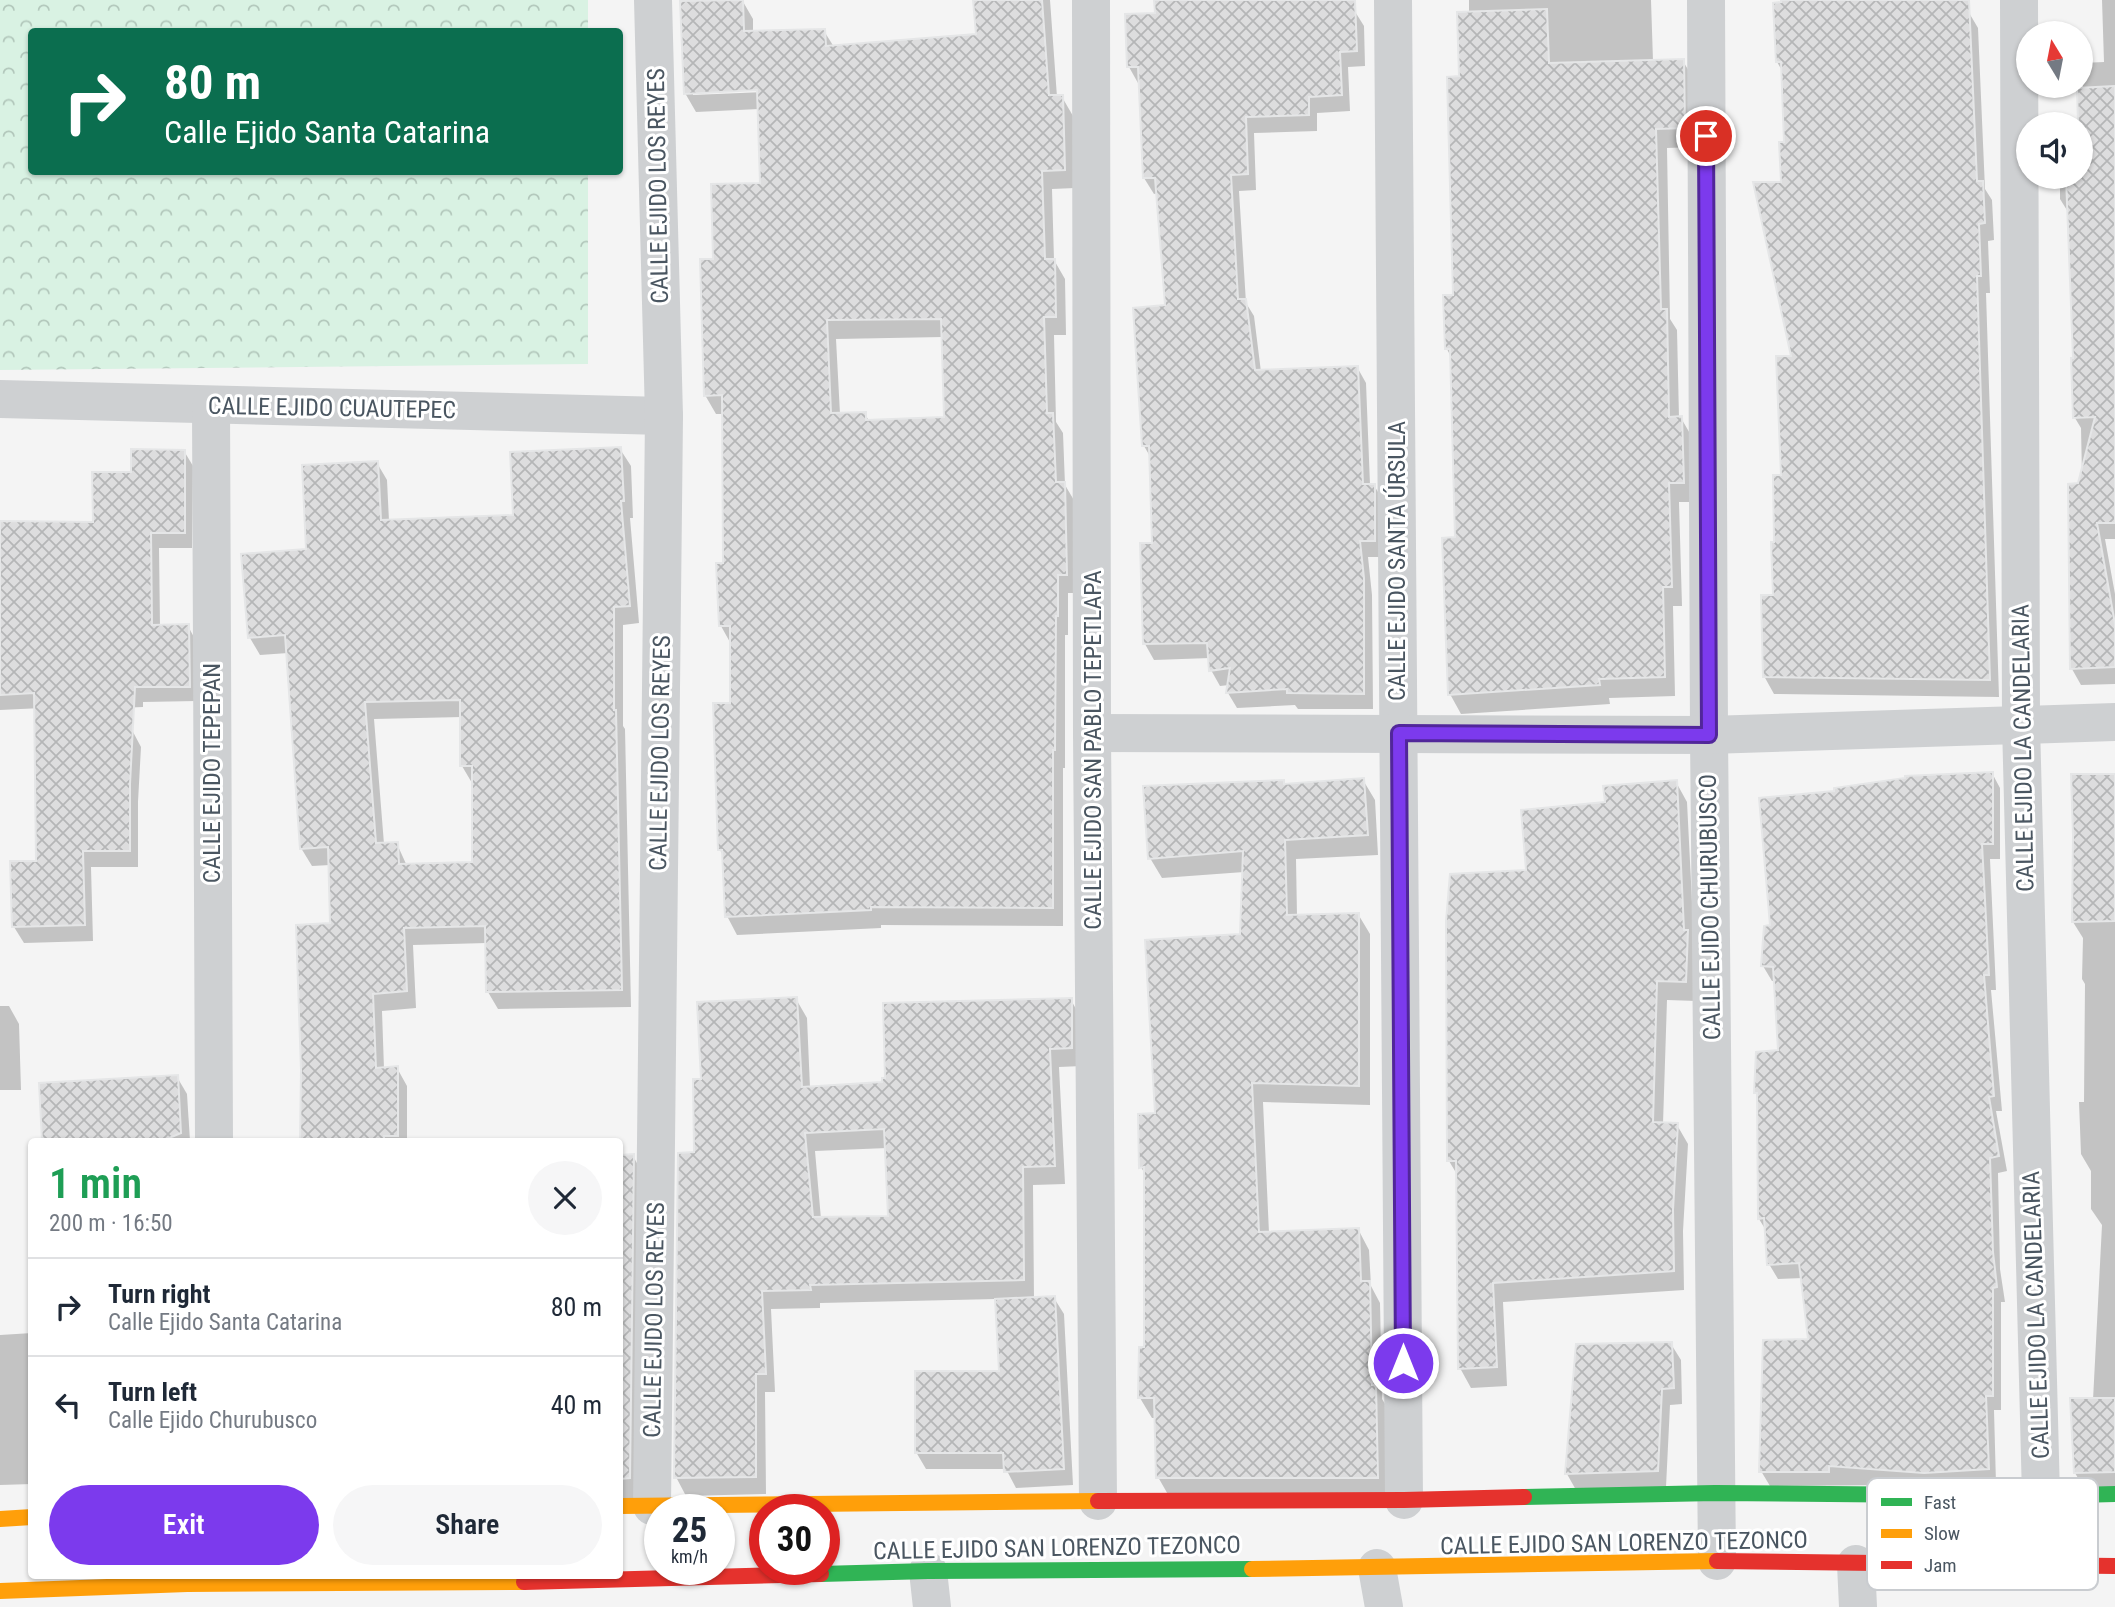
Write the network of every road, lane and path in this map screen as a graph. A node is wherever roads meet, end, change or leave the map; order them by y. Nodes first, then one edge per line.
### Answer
1 (653, 0) edge
2 (1091, 0) edge
3 (1393, 0) edge
4 (1706, 0) edge
5 (2018, 0) edge
6 (0, 399) edge
7 (211, 406) junction
8 (664, 416) junction
9 (2115, 722) edge
10 (2021, 724) junction
11 (1092, 733) junction
12 (1399, 733) junction
13 (1709, 735) junction
14 (214, 1138) edge
15 (2041, 1478) edge
16 (1716, 1493) junction
17 (1867, 1494) edge
18 (1404, 1500) junction
19 (1098, 1501) junction
20 (636, 1506) edge
21 (28, 1517) edge
22 (0, 1519) edge
23 (1717, 1561) junction
24 (1856, 1564) junction
25 (1867, 1564) edge
26 (1377, 1568) junction
27 (930, 1589) edge
28 (0, 1591) edge
29 (188, 1595) edge
30 (490, 1595) edge
31 (1384, 1607) edge
32 (1858, 1607) edge

1 - 8 street, CALLE EJIDO LOS REYES
2 - 11 street, CALLE EJIDO SAN PABLO TEPETLAPA
3 - 12 street, CALLE EJIDO SANTA ÚRSULA
4 - 13 street, CALLE EJIDO CHURUBUSCO
5 - 10 street, CALLE EJIDO LA CANDELARIA
6 - 7 street, CALLE EJIDO CUAUTEPEC
7 - 8 street, CALLE EJIDO CUAUTEPEC
7 - 14 street, CALLE EJIDO TEPEPAN
8 - 20 street, CALLE EJIDO LOS REYES
9 - 10 street
10 - 13 street
10 - 15 street, CALLE EJIDO LA CANDELARIA
11 - 12 street
11 - 19 street, CALLE EJIDO SAN PABLO TEPETLAPA
12 - 13 street
12 - 18 street, CALLE EJIDO SANTA ÚRSULA
13 - 16 street, CALLE EJIDO CHURUBUSCO
16 - 17 street, CALLE EJIDO SAN LORENZO TEZONCO
16 - 18 street, CALLE EJIDO SAN LORENZO TEZONCO
16 - 23 street, CALLE EJIDO CHURUBUSCO
18 - 19 street, CALLE EJIDO SAN LORENZO TEZONCO
19 - 20 street, CALLE EJIDO SAN LORENZO TEZONCO
21 - 22 street
23 - 24 street, CALLE EJIDO SAN LORENZO TEZONCO
23 - 26 street, CALLE EJIDO SAN LORENZO TEZONCO
24 - 25 street, CALLE EJIDO SAN LORENZO TEZONCO
24 - 32 street
26 - 27 street, CALLE EJIDO SAN LORENZO TEZONCO
26 - 31 street
27 - 30 street, CALLE EJIDO SAN LORENZO TEZONCO
28 - 29 street, CALLE EJIDO SAN LORENZO TEZONCO
29 - 30 street, CALLE EJIDO SAN LORENZO TEZONCO

